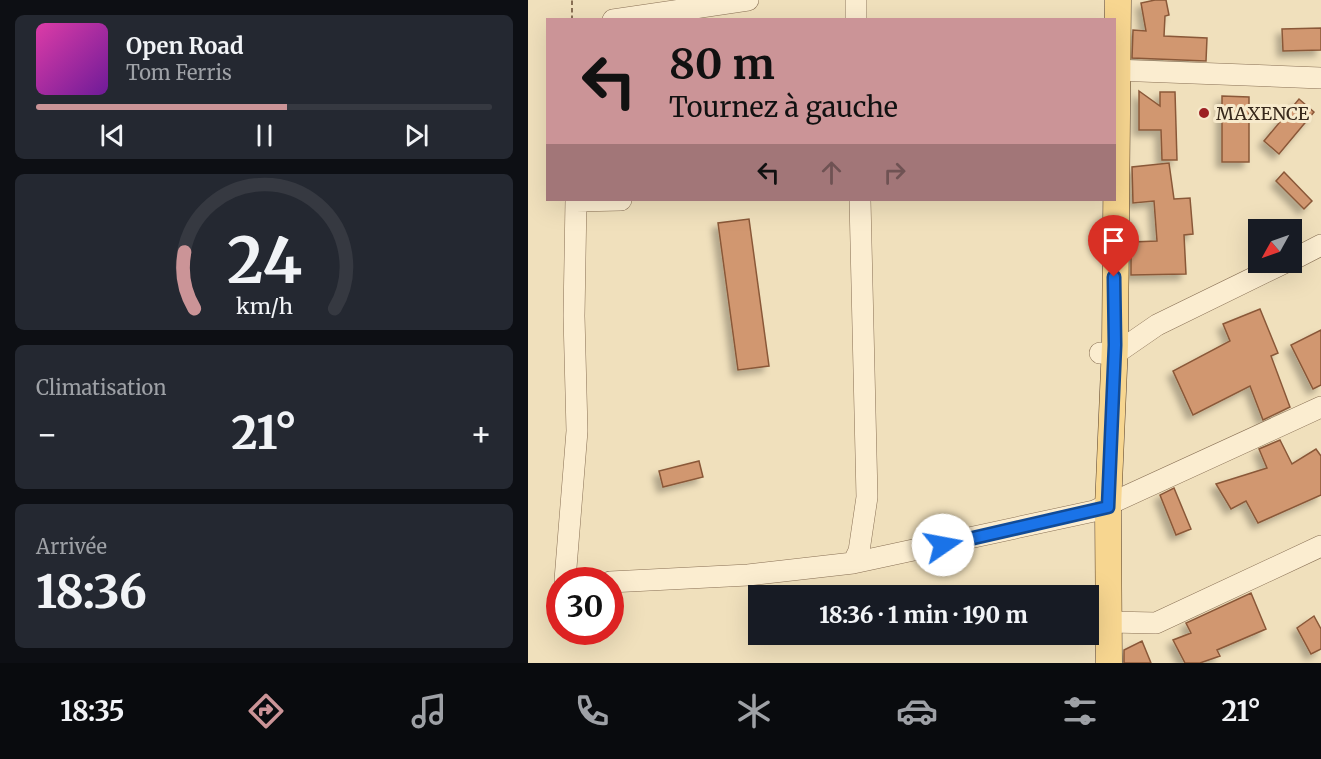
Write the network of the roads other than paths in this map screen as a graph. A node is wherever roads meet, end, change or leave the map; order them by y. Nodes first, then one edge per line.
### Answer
1 (748, 0) edge
2 (855, 0) edge
3 (1101, 0) edge
4 (1118, 0) edge
5 (626, 18) edge
6 (856, 18) edge
7 (1101, 18) edge
8 (1117, 70) edge
9 (1321, 78) edge
10 (1116, 98) edge
11 (576, 201) edge
12 (860, 201) edge
13 (1100, 201) edge
14 (1112, 201) edge
15 (1321, 245) edge
16 (1302, 255) edge
17 (1263, 273) edge
18 (1107, 353) junction
19 (1321, 407) edge
20 (1101, 509) junction
21 (1321, 546) edge
22 (853, 563) junction
23 (567, 567) edge
24 (624, 581) edge
25 (1101, 620) junction
26 (1091, 663) edge
27 (1108, 663) edge

1 - 5 street
2 - 6 street
3 - 7 main road
4 - 8 main road
8 - 9 street
8 - 10 main road
11 - 23 street
12 - 22 street
13 - 18 main road
14 - 18 main road
15 - 16 street
17 - 18 street
18 - 20 main road
19 - 20 street
20 - 22 street
20 - 25 main road
21 - 25 street
22 - 24 street
25 - 26 main road
25 - 27 main road

